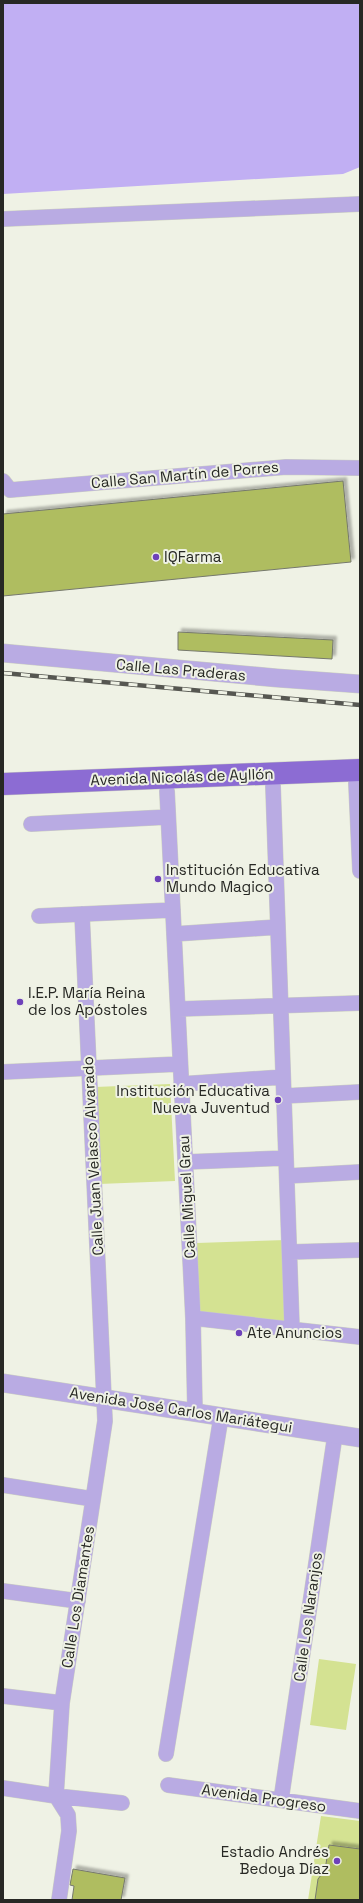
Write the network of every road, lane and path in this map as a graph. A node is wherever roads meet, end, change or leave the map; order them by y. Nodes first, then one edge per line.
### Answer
1 (360, 204) edge
2 (3, 219) edge
3 (360, 468) edge
4 (7, 486) edge
5 (3, 653) edge
6 (360, 684) edge
7 (359, 779) edge
8 (3, 784) edge
9 (273, 786) junction
10 (167, 791) junction
11 (3, 797) edge
12 (168, 817) junction
13 (31, 824) dead end
14 (360, 871) edge
15 (173, 910) junction
16 (82, 914) junction
17 (39, 916) dead end
18 (278, 927) junction
19 (174, 934) junction
20 (360, 1003) edge
21 (281, 1006) junction
22 (178, 1009) junction
23 (180, 1064) junction
24 (89, 1068) junction
25 (3, 1072) edge
26 (283, 1077) junction
27 (181, 1084) junction
28 (360, 1092) edge
29 (284, 1096) junction
30 (286, 1158) junction
31 (185, 1162) junction
32 (360, 1172) edge
33 (287, 1176) junction
34 (360, 1250) edge
35 (290, 1252) junction
36 (193, 1318) junction
37 (292, 1328) junction
38 (360, 1336) edge
39 (3, 1383) edge
40 (104, 1398) junction
41 (195, 1412) junction
42 (220, 1417) junction
43 (335, 1434) junction
44 (360, 1438) edge
45 (3, 1485) edge
46 (93, 1499) junction
47 (3, 1591) edge
48 (78, 1601) junction
49 (3, 1696) edge
50 (62, 1703) junction
51 (166, 1754) dead end
52 (168, 1785) dead end
53 (3, 1788) edge
54 (56, 1796) junction
55 (281, 1800) junction
56 (122, 1803) dead end
57 (360, 1811) edge
58 (59, 1900) edge

1 - 2 street
3 - 4 street, Calle San Martín de Porres
5 - 6 street, Calle Las Praderas
7 - 8 main road, Avenida Nicolás de Ayllón
7 - 9 main road, Avenida Nicolás de Ayllón
7 - 14 street
9 - 10 main road, Avenida Nicolás de Ayllón
9 - 18 street
10 - 11 main road, Avenida Nicolás de Ayllón
10 - 12 street, Calle Miguel Grau
12 - 13 street
12 - 15 street, Calle Miguel Grau
15 - 16 street
15 - 19 street, Calle Miguel Grau
16 - 17 street
16 - 24 street, Calle Juan Velasco Alvarado
18 - 19 street
18 - 21 street
19 - 22 street, Calle Miguel Grau
20 - 21 street
21 - 22 street
21 - 26 street
22 - 23 street, Calle Miguel Grau
23 - 24 street
23 - 27 street, Calle Miguel Grau
24 - 25 street
24 - 40 street, Calle Juan Velasco Alvarado
26 - 27 street
26 - 29 street
27 - 31 street, Calle Miguel Grau
28 - 29 street
29 - 30 street
30 - 31 street
30 - 33 street
31 - 36 street, Calle Miguel Grau
32 - 33 street
33 - 35 street
34 - 35 street
35 - 37 street
36 - 37 street
36 - 41 street, Calle Miguel Grau
37 - 38 street
39 - 40 street, Avenida José Carlos Mariátegui
40 - 41 street, Avenida José Carlos Mariátegui
40 - 46 street, Calle Los Diamantes
41 - 42 street, Avenida José Carlos Mariátegui
42 - 43 street, Avenida José Carlos Mariátegui
42 - 51 street
43 - 44 street, Avenida José Carlos Mariátegui
43 - 55 street, Calle Los Naranjos
45 - 46 street
46 - 48 street, Calle Los Diamantes
47 - 48 street
48 - 50 street, Calle Los Diamantes
49 - 50 street
50 - 54 street, Calle Los Diamantes
52 - 55 street, Avenida Progreso
53 - 54 street
54 - 56 street
54 - 58 street
55 - 57 street, Avenida Progreso

